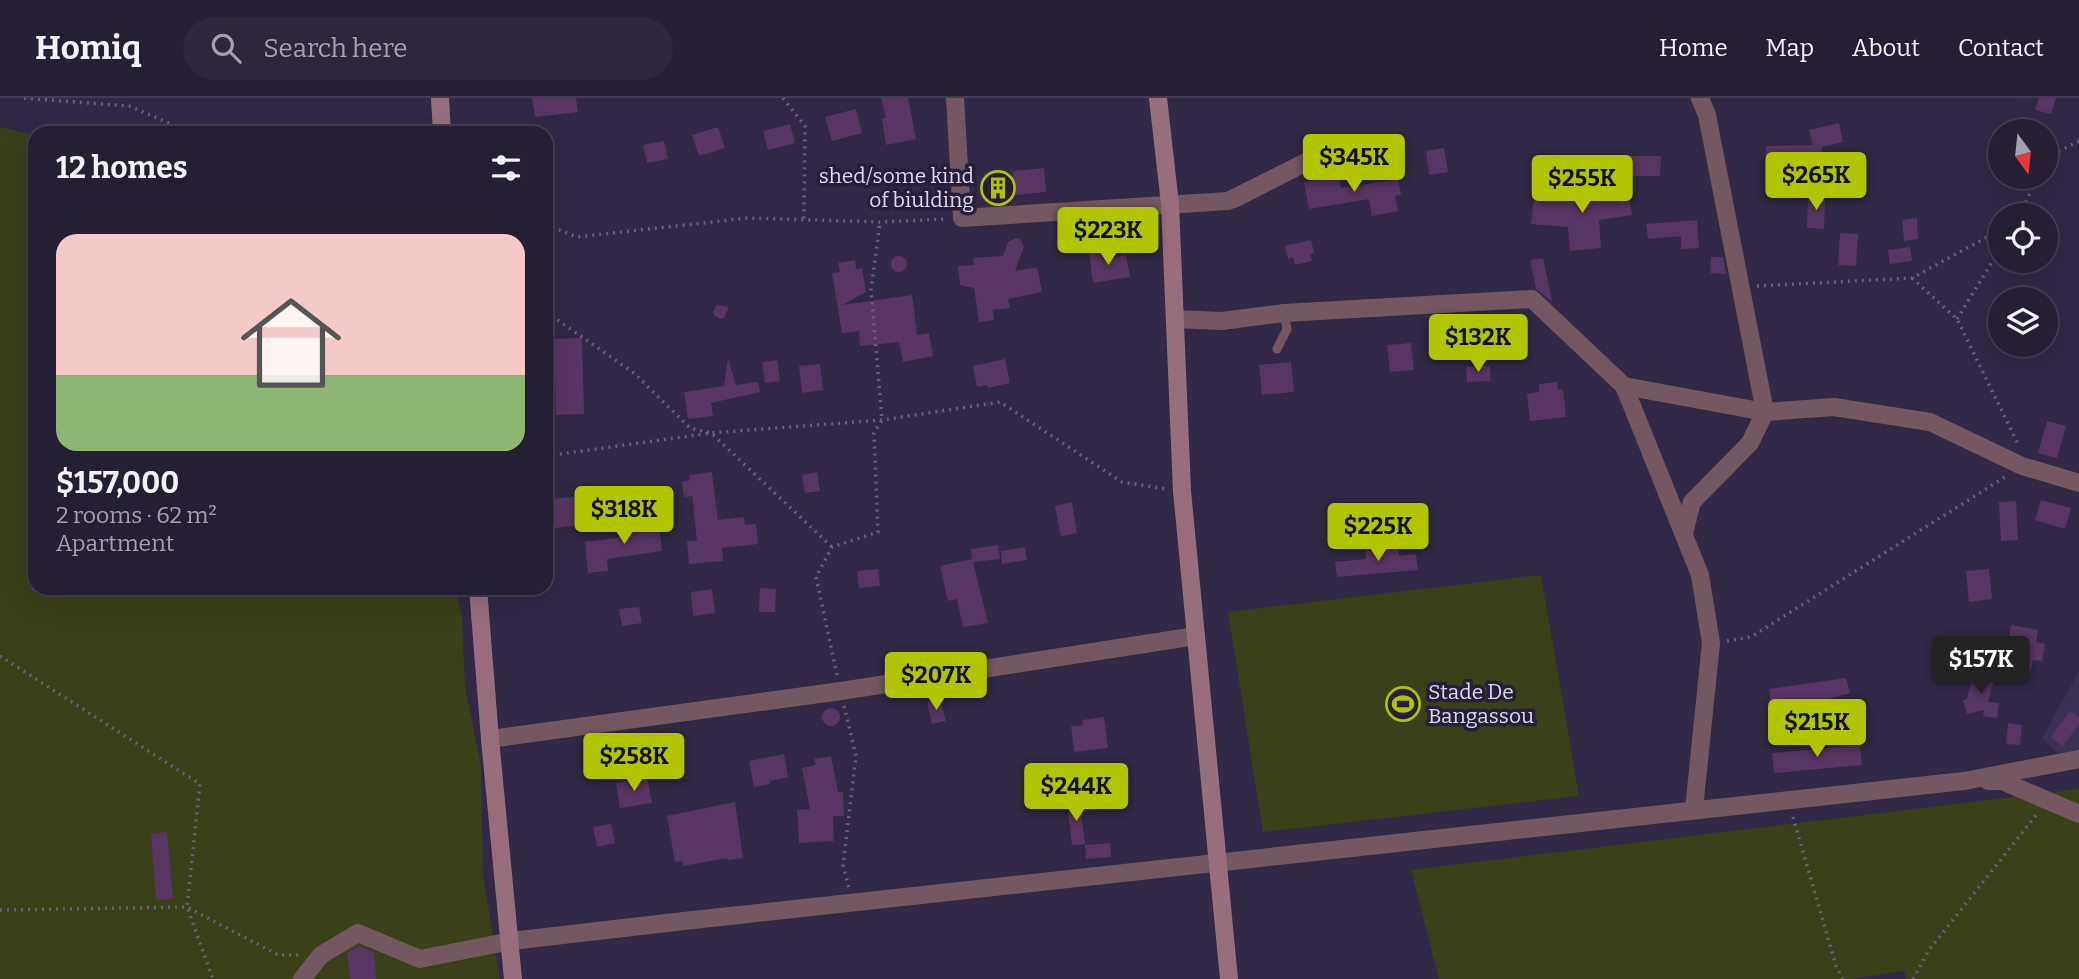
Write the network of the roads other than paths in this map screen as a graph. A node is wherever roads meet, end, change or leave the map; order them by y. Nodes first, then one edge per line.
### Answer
1 (440, 98) edge
2 (955, 98) edge
3 (1158, 98) edge
4 (1700, 98) edge
5 (442, 126) edge
6 (1234, 199) dead end
7 (1170, 204) junction
8 (1284, 313) junction
9 (1175, 319) junction
10 (1277, 349) dead end
11 (1624, 386) junction
12 (1765, 412) junction
13 (2079, 483) edge
14 (1684, 533) junction
15 (479, 595) edge
16 (1196, 636) junction
17 (490, 739) junction
18 (2079, 759) edge
19 (1964, 781) junction
20 (1694, 809) junction
21 (2079, 814) edge
22 (1219, 862) junction
23 (511, 941) junction
24 (302, 979) edge
25 (513, 979) edge
26 (1229, 979) edge

1 - 5 main road
2 - 7 street
3 - 7 main road
4 - 12 street
6 - 7 street
7 - 9 main road
8 - 9 street
8 - 10 lane
8 - 11 street
9 - 16 main road
11 - 12 street
11 - 14 street
12 - 13 street
12 - 14 street
14 - 20 street
15 - 17 main road
16 - 17 street
16 - 22 main road
17 - 23 main road
18 - 19 street
19 - 20 street
19 - 21 street
20 - 22 street
22 - 23 street
22 - 26 main road
23 - 24 street
23 - 25 main road

